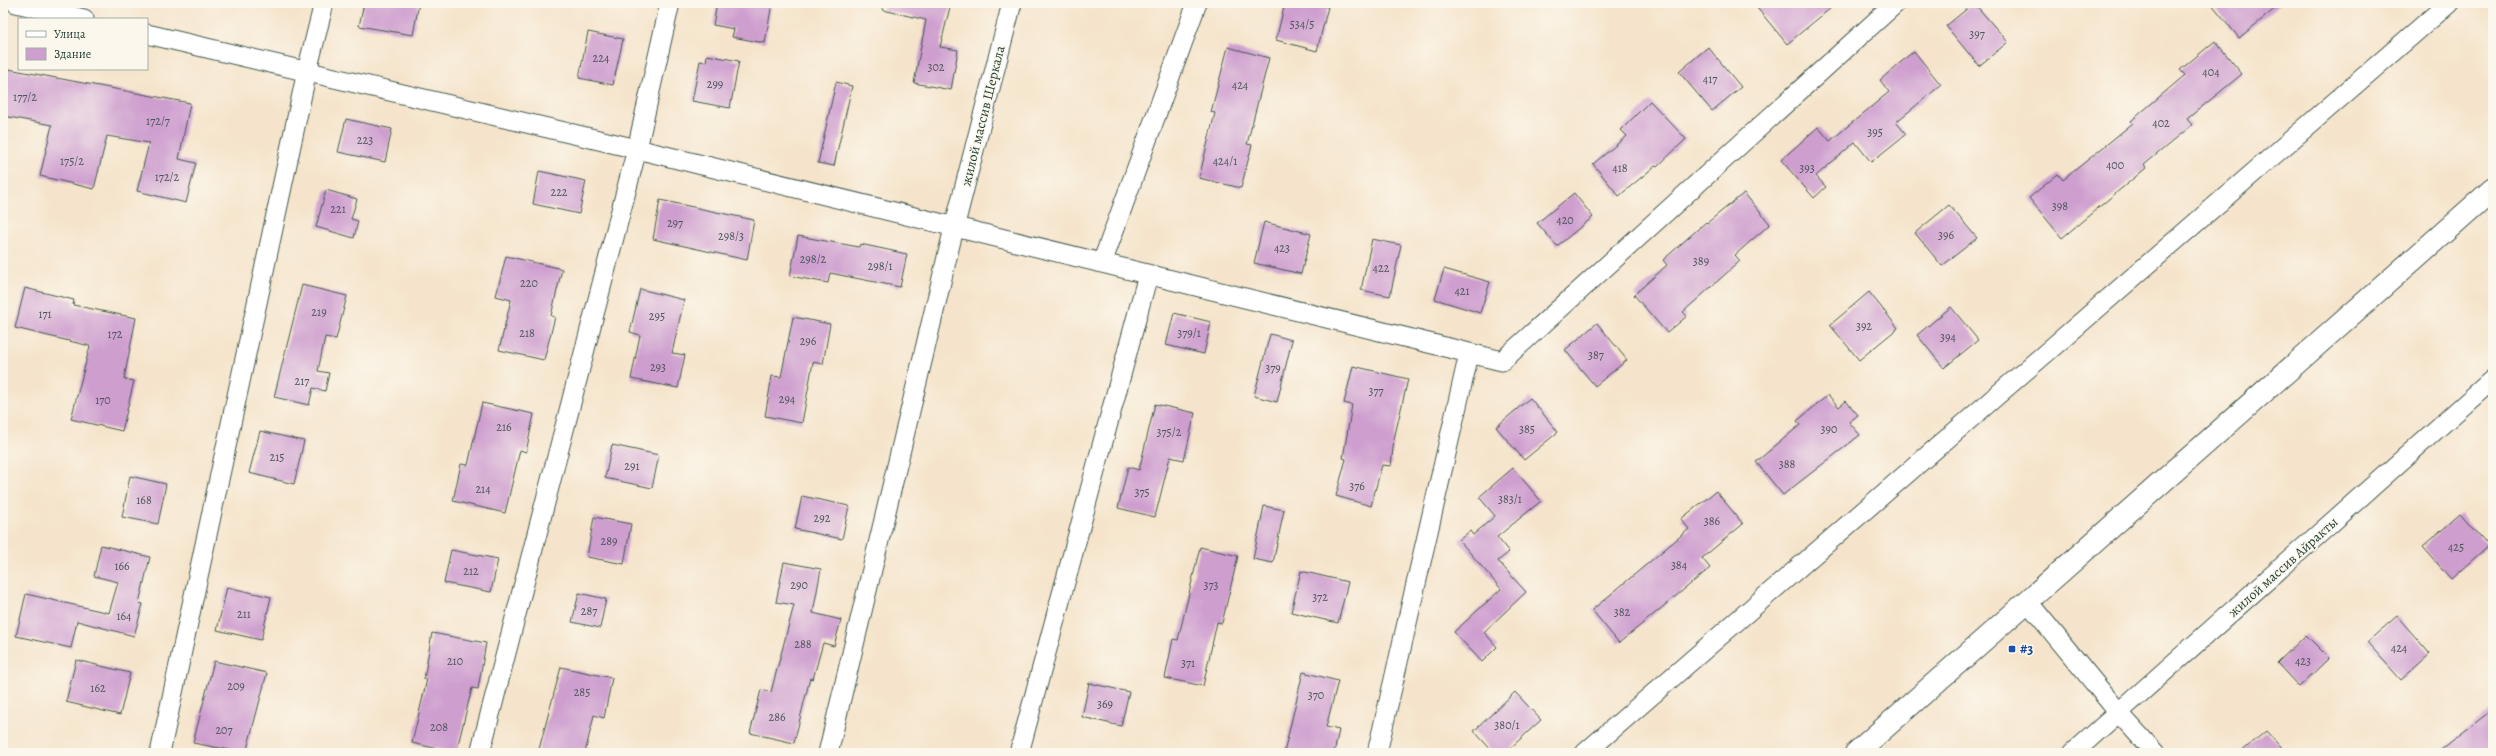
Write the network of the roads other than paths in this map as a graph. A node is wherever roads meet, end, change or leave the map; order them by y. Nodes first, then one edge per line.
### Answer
1 (16, 3) edge
2 (324, 3) edge
3 (670, 3) edge
4 (1012, 3) edge
5 (1198, 3) edge
6 (1896, 3) edge
7 (2449, 3) edge
8 (80, 18) edge
9 (148, 34) edge
10 (307, 71) junction
11 (637, 149) junction
12 (2493, 189) edge
13 (954, 228) junction
14 (1102, 264) junction
15 (1148, 275) junction
16 (1469, 354) junction
17 (2493, 379) edge
18 (2028, 602) junction
19 (2119, 713) junction
20 (160, 753) edge
21 (480, 753) edge
22 (828, 753) edge
23 (1019, 753) edge
24 (1377, 753) edge
25 (1585, 753) edge
26 (1856, 753) edge
27 (2073, 753) edge
28 (2155, 753) edge

1 - 8 street
2 - 10 street
3 - 11 street
4 - 13 street, жилой массив Шеркала
5 - 14 street
6 - 16 street
7 - 25 street
9 - 10 street
10 - 11 street
10 - 20 street
11 - 13 street
11 - 21 street
12 - 18 main road
13 - 14 street
13 - 22 street, жилой массив Шеркала
14 - 15 street
15 - 16 street
15 - 23 street
16 - 24 street
17 - 19 street, жилой массив Айракты
18 - 19 street
18 - 26 main road
19 - 27 street, жилой массив Айракты
19 - 28 street

